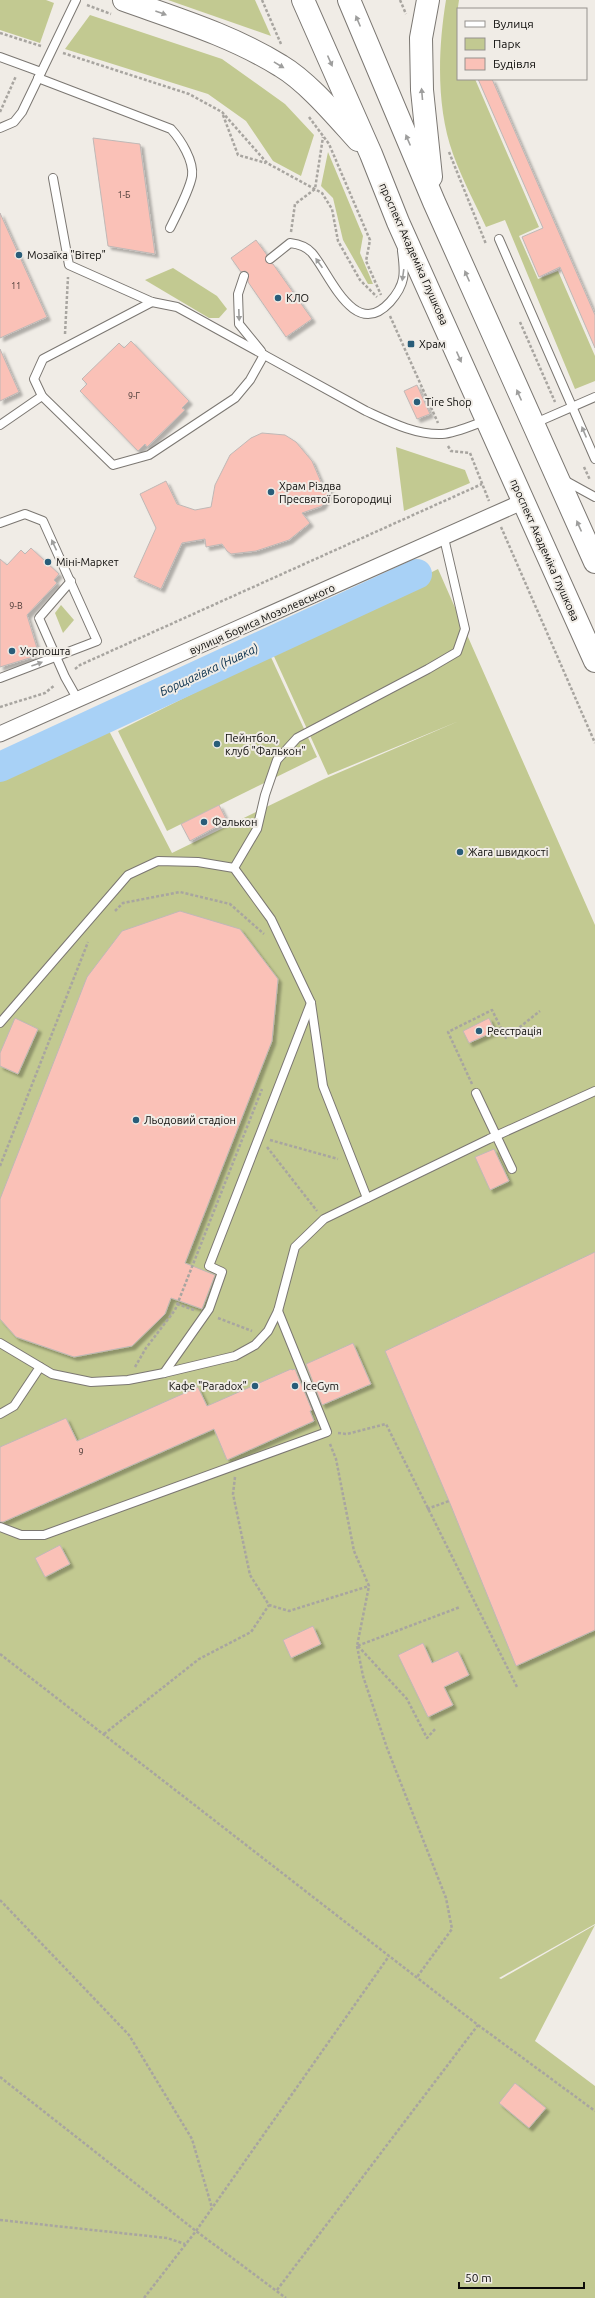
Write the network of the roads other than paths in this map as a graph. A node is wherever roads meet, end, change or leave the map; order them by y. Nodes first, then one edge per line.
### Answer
1 (76, 0) edge
2 (124, 0) edge
3 (303, 0) edge
4 (349, 0) edge
5 (428, 0) edge
6 (0, 57) edge
7 (39, 75) junction
8 (0, 128) edge
9 (371, 154) junction
10 (54, 178) dead end
11 (434, 202) junction
12 (398, 222) junction
13 (170, 228) dead end
14 (499, 239) dead end
15 (270, 259) dead end
16 (244, 276) dead end
17 (152, 302) junction
18 (264, 355) junction
19 (42, 396) junction
20 (595, 397) edge
21 (572, 405) junction
22 (487, 420) junction
23 (532, 424) junction
24 (0, 425) edge
25 (595, 459) edge
26 (556, 476) junction
27 (595, 497) edge
28 (522, 502) junction
29 (0, 523) edge
30 (444, 538) junction
31 (595, 562) edge
32 (71, 581) junction
33 (56, 657) junction
34 (595, 661) edge
35 (0, 678) edge
36 (78, 700) junction
37 (0, 734) edge
38 (234, 868) junction
39 (311, 1003) junction
40 (0, 1023) edge
41 (595, 1091) edge
42 (476, 1093) road end
43 (496, 1136) junction
44 (512, 1170) dead end
45 (367, 1198) junction
46 (278, 1311) junction
47 (0, 1343) edge
48 (40, 1367) junction
49 (164, 1373) junction
50 (0, 1414) edge
51 (0, 1527) edge

1 - 7 lane
2 -> 9 highway
3 -> 9 highway, проспект Академіка Глушкова
11 -> 4 highway
11 -> 5 highway
6 - 7 lane
7 - 8 lane
7 - 13 lane
9 - 12 highway, проспект Академіка Глушкова
10 - 17 lane
23 -> 11 highway
12 -> 15 lane
12 -> 22 highway, проспект Академіка Глушкова
14 - 21 lane
16 -> 18 lane
17 - 18 lane
17 - 19 lane
18 - 19 lane
18 - 22 lane
19 - 24 lane
20 - 21 lane
21 - 23 lane
25 -> 21 lane
22 - 28 highway, проспект Академіка Глушкова
23 - 26 highway
26 - 27 lane
31 -> 26 highway
28 - 30 street, вулиця Бориса Мозолевського
28 - 34 highway, проспект Академіка Глушкова
32 -> 29 lane
30 - 36 street, вулиця Бориса Мозолевського
30 - 38 lane
32 - 33 lane
32 - 33 lane
35 -> 33 lane
33 - 36 lane
36 - 37 street, вулиця Бориса Мозолевського
38 - 39 lane
38 - 40 lane
39 - 45 lane
39 - 49 lane
41 - 43 lane
42 - 43 lane
43 - 44 lane
43 - 45 lane
45 - 46 lane
46 - 49 lane
46 - 51 lane
47 - 48 lane
48 - 49 lane
48 - 50 lane

